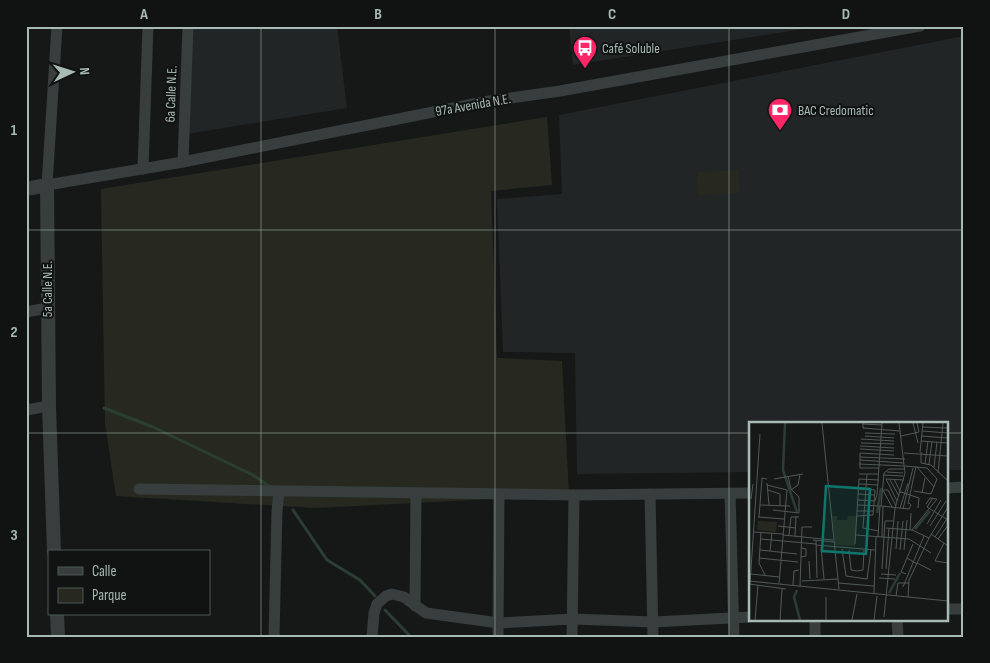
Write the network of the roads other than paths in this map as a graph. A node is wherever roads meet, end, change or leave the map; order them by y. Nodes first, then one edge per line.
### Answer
1 (57, 26) edge
2 (148, 26) edge
3 (188, 26) edge
4 (920, 26) edge
5 (183, 162) junction
6 (143, 169) junction
7 (47, 185) junction
8 (26, 189) edge
9 (47, 308) junction
10 (26, 312) edge
11 (49, 406) junction
12 (26, 410) edge
13 (964, 487) edge
14 (948, 488) edge
15 (139, 489) dead end
16 (279, 492) junction
17 (416, 493) junction
18 (749, 493) edge
19 (499, 494) junction
20 (650, 494) junction
21 (730, 494) junction
22 (574, 495) junction
23 (54, 550) edge
24 (415, 606) junction
25 (948, 609) edge
26 (964, 609) edge
27 (57, 616) edge
28 (749, 617) edge
29 (734, 618) junction
30 (573, 619) junction
31 (815, 620) edge
32 (897, 620) edge
33 (653, 622) junction
34 (499, 623) junction
35 (58, 637) edge
36 (274, 637) edge
37 (372, 637) edge
38 (498, 637) edge
39 (572, 637) edge
40 (653, 637) edge
41 (734, 637) edge
42 (815, 637) edge
43 (898, 637) edge

1 - 7 street, 5a Calle N.E.
2 - 6 street
3 - 5 street, 6a Calle N.E.
4 - 5 street, 97a Avenida N.E.
5 - 6 street, 97a Avenida N.E.
6 - 7 street, 97a Avenida N.E.
7 - 8 street, 97a Avenida N.E.
7 - 9 street, 5a Calle N.E.
9 - 10 street
9 - 11 street, 5a Calle N.E.
11 - 12 street
11 - 23 street, 5a Calle N.E.
13 - 14 street
15 - 16 street
16 - 17 street
16 - 36 street
17 - 19 street
17 - 24 street
18 - 21 street
19 - 22 street
19 - 34 street
20 - 21 street
20 - 22 street
20 - 33 street
21 - 29 street
22 - 30 street
24 - 34 street
24 - 37 street
25 - 26 street
27 - 35 street
28 - 29 street
29 - 33 street
29 - 41 street
30 - 33 street
30 - 34 street
30 - 39 street
31 - 42 street
32 - 43 street
33 - 40 street
34 - 38 street

